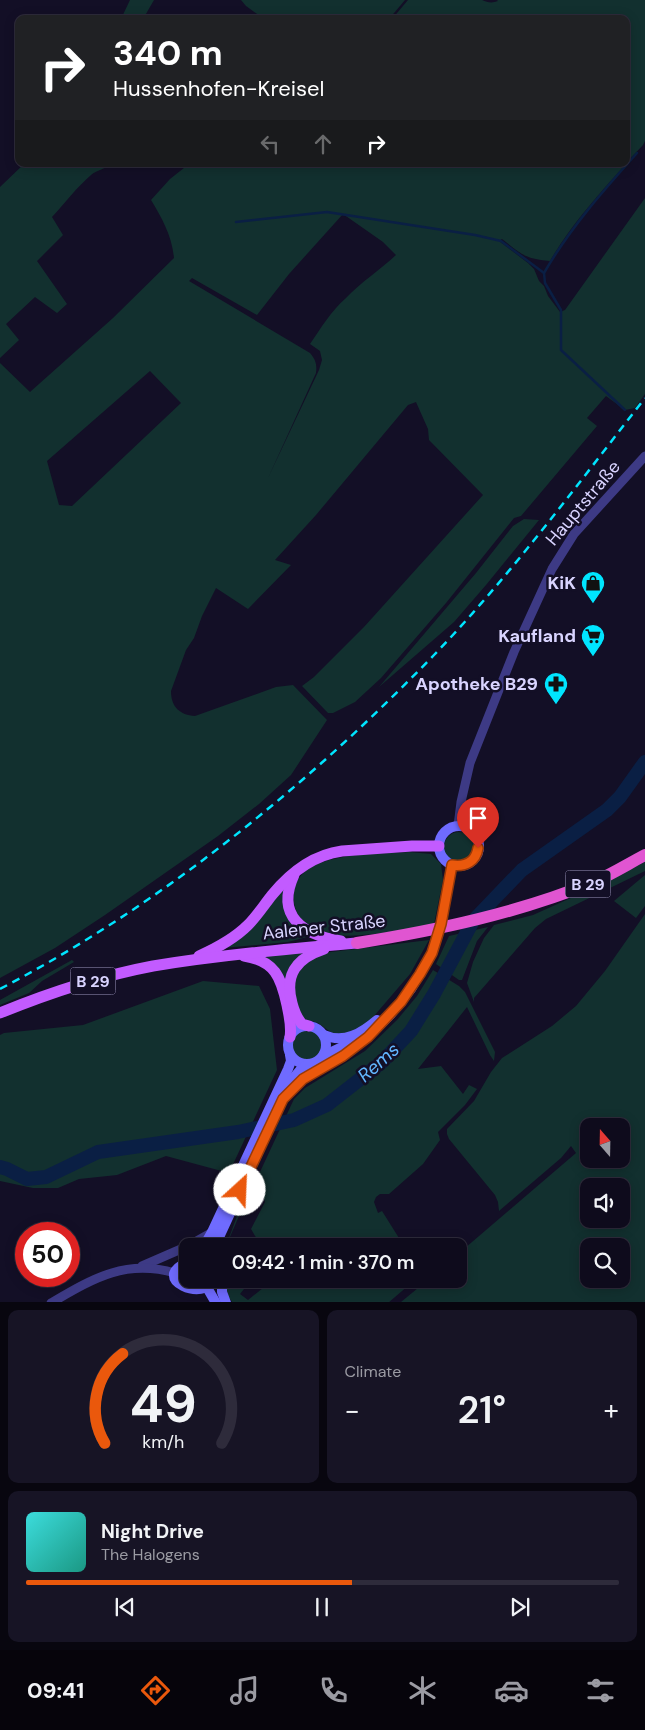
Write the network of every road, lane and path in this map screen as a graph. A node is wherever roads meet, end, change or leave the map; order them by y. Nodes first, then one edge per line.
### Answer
1 (645, 456) edge
2 (458, 826) junction
3 (439, 846) junction
4 (645, 855) edge
5 (452, 865) junction
6 (295, 872) junction
7 (439, 932) junction
8 (357, 943) junction
9 (335, 945) junction
10 (235, 955) junction
11 (189, 961) junction
12 (0, 1013) edge
13 (309, 1026) junction
14 (375, 1030) junction
15 (324, 1036) junction
16 (290, 1037) junction
17 (290, 1054) junction
18 (323, 1056) junction
19 (308, 1064) junction
20 (277, 1103) junction
21 (216, 1233) junction
22 (205, 1238) edge
23 (211, 1238) edge
24 (216, 1238) edge
25 (217, 1238) edge
26 (179, 1250) edge
27 (179, 1267) edge
28 (138, 1268) junction
29 (176, 1273) junction
30 (210, 1288) edge
31 (222, 1288) edge
32 (209, 1291) junction
33 (203, 1300) edge
34 (51, 1302) edge
35 (216, 1302) edge
36 (226, 1302) edge

1 - 2 street, Hauptstraße
2 - 3 main road
2 - 5 main road
3 - 5 main road
3 - 6 main road
4 - 8 highway, Aalener Straße / B 29
5 - 7 main road
6 - 8 main road
6 - 11 main road
7 - 14 main road
7 - 15 main road
8 - 9 main road, Aalener Straße / B 29
9 - 10 main road, Aalener Straße / B 29
9 - 13 main road
10 - 11 main road, Aalener Straße / B 29
10 - 16 main road
11 - 12 main road, Aalener Straße / B 29
13 - 15 main road
13 - 16 main road
14 - 18 main road
14 - 20 main road
15 - 18 main road
16 - 17 main road
17 - 19 main road
17 - 20 main road
18 - 19 main road
19 - 20 main road
20 - 21 main road
20 - 21 main road
21 - 22 street
21 - 23 main road
21 - 24 main road
21 - 25 main road
26 - 28 street
27 - 29 main road
28 - 29 street
28 - 34 street
29 - 33 main road
30 - 32 main road
31 - 36 main road
32 - 33 main road
32 - 35 main road

